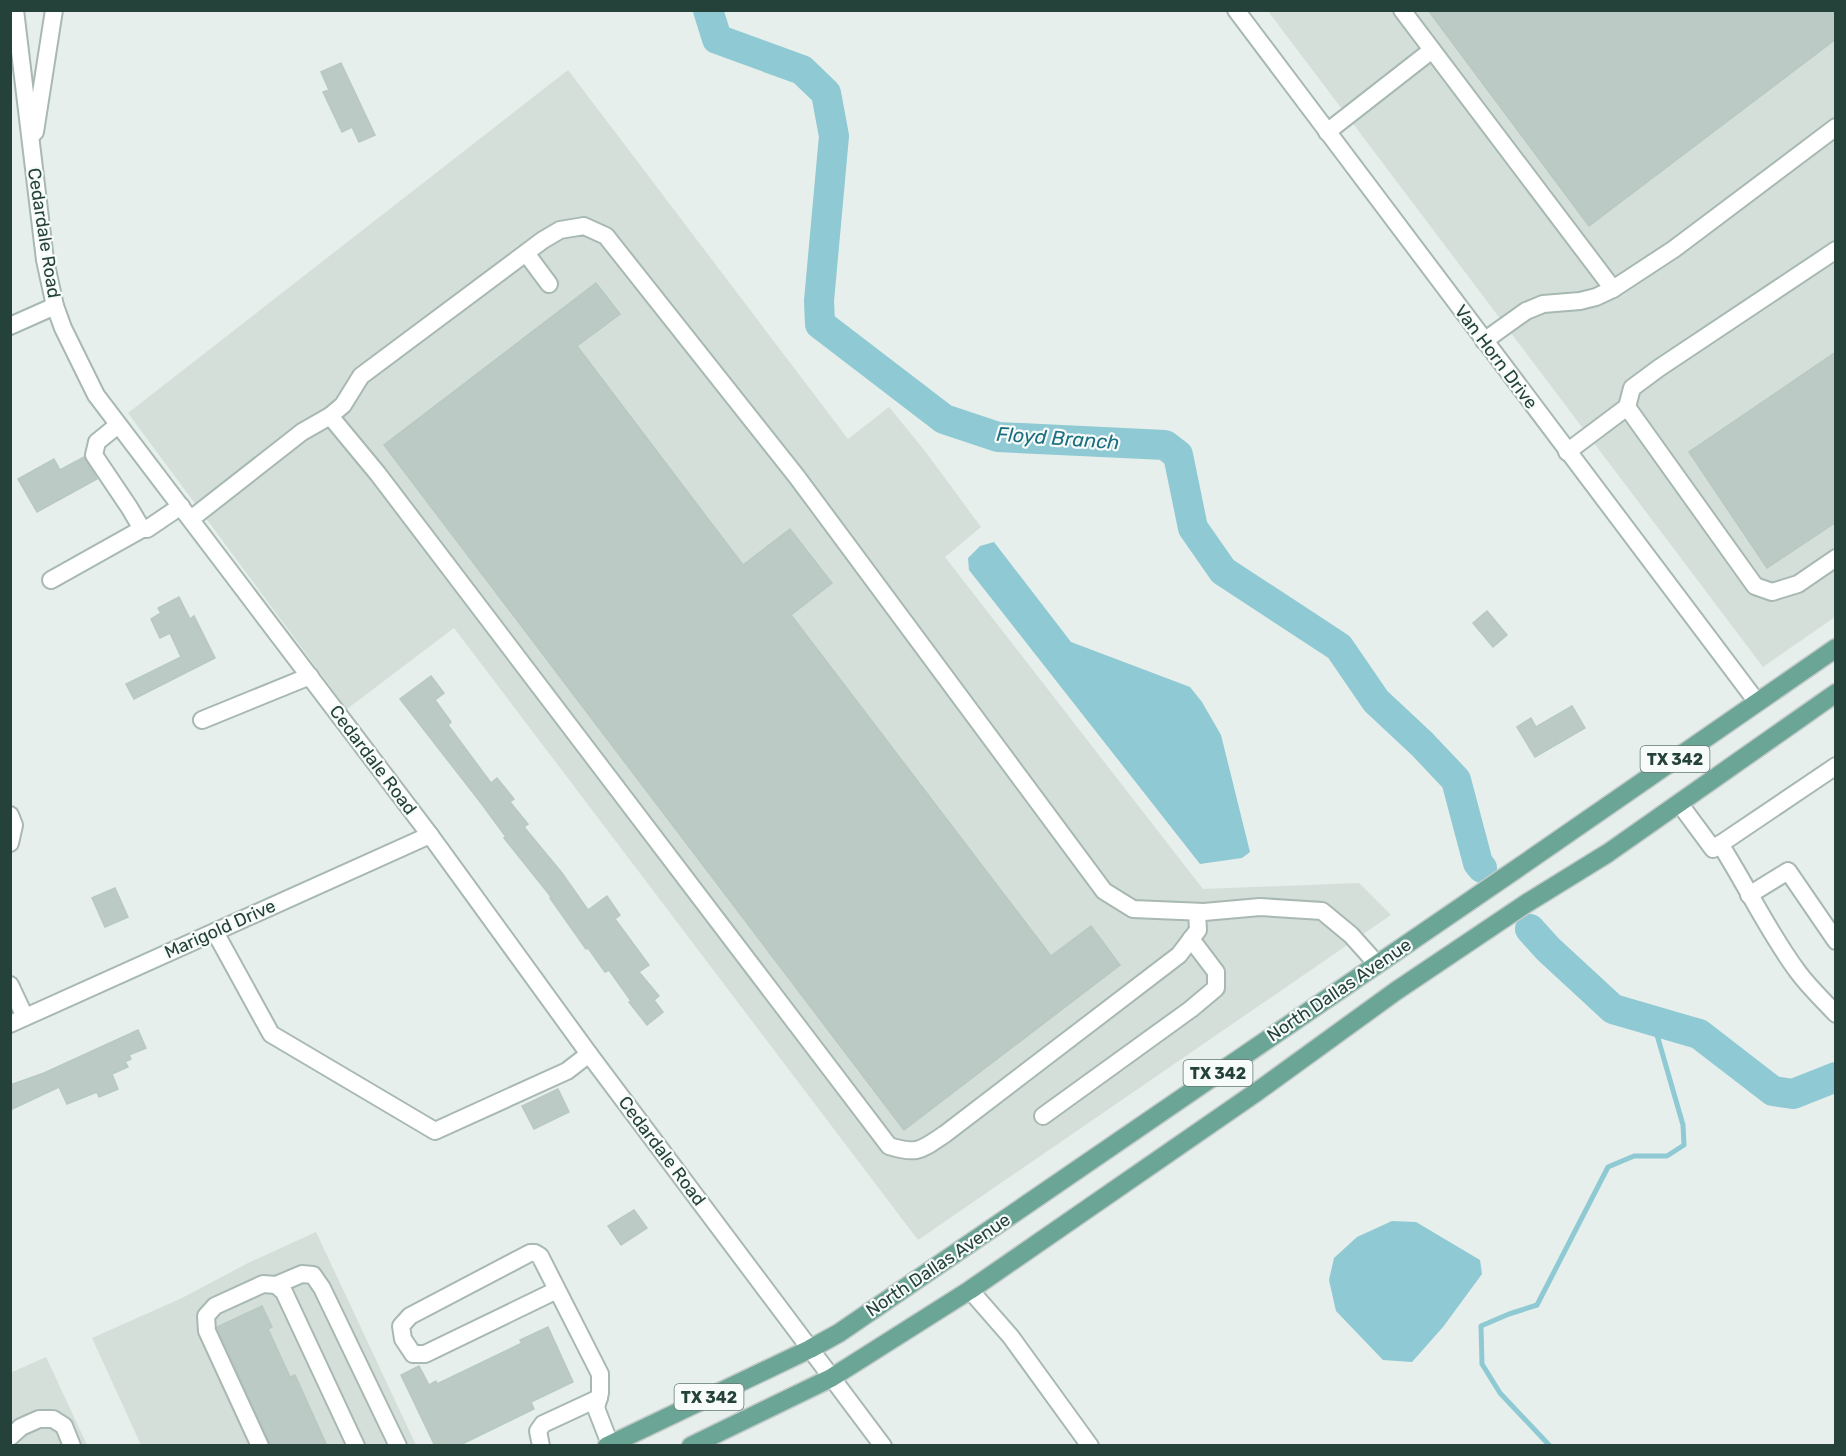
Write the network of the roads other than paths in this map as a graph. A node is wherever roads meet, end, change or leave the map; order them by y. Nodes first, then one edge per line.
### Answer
1 (15, 10) edge
2 (54, 10) edge
3 (1236, 10) edge
4 (1402, 10) edge
5 (1432, 50) junction
6 (1836, 127) edge
7 (1327, 132) junction
8 (32, 151) junction
9 (1836, 250) edge
10 (526, 253) junction
11 (549, 284) dead end
12 (1613, 290) junction
13 (55, 306) junction
14 (10, 326) edge
15 (1484, 341) junction
16 (1627, 407) junction
17 (330, 416) junction
18 (118, 425) junction
19 (1567, 452) junction
20 (186, 513) junction
21 (142, 529) junction
22 (1836, 558) edge
23 (51, 580) dead end
24 (1836, 648) edge
25 (310, 676) junction
26 (1836, 693) edge
27 (1756, 702) junction
28 (202, 720) dead end
29 (1836, 766) edge
30 (1679, 804) junction
31 (10, 815) edge
32 (430, 835) junction
33 (10, 843) edge
34 (1720, 844) junction
35 (1749, 895) junction
36 (1197, 912) junction
37 (215, 932) junction
38 (1191, 939) junction
39 (1836, 941) edge
40 (1377, 964) junction
41 (10, 986) edge
42 (1396, 991) junction
43 (1836, 1014) edge
44 (18, 1021) edge
45 (589, 1054) junction
46 (1043, 1116) dead end
47 (276, 1285) junction
48 (557, 1290) junction
49 (970, 1290) junction
50 (810, 1349) junction
51 (831, 1378) junction
52 (599, 1398) junction
53 (10, 1437) edge
54 (609, 1445) edge
55 (72, 1446) edge
56 (260, 1446) edge
57 (356, 1446) edge
58 (398, 1446) edge
59 (541, 1446) edge
60 (692, 1446) edge
61 (882, 1446) edge
62 (1090, 1446) edge

1 - 8 street, Cedardale Road
2 - 8 street
3 - 7 street, Van Horn Drive
4 - 5 street
5 - 7 street
5 - 12 street
6 - 12 street
7 - 15 street, Van Horn Drive
8 - 13 street, Cedardale Road
9 - 16 street
10 - 11 street
10 - 17 street
10 - 36 street
12 - 15 street
13 - 14 street
13 - 18 street, Cedardale Road
15 - 19 street, Van Horn Drive
16 - 19 street
16 - 22 street
17 - 20 street
17 - 38 street
18 - 20 street, Cedardale Road
18 - 21 street
19 - 27 street, Van Horn Drive
20 - 21 street
20 - 25 street, Cedardale Road
21 - 23 street
24 - 27 main road, North Dallas Avenue / TX 342
25 - 28 street
25 - 32 street, Cedardale Road
26 - 30 main road, North Dallas Avenue / TX 342
27 - 40 main road, North Dallas Avenue / TX 342
29 - 34 street
30 - 34 street
30 - 42 main road, North Dallas Avenue / TX 342
31 - 33 street
32 - 37 street, Marigold Drive
32 - 45 street, Cedardale Road
34 - 35 street
35 - 39 street
35 - 43 street
36 - 38 street
36 - 40 street
37 - 44 street, Marigold Drive
37 - 45 street
38 - 46 street
40 - 42 main road
40 - 50 main road, North Dallas Avenue / TX 342
41 - 44 street
42 - 49 main road, North Dallas Avenue / TX 342
45 - 50 street, Cedardale Road
47 - 56 street
47 - 57 street
47 - 58 street
48 - 48 street
48 - 52 street
49 - 51 main road, North Dallas Avenue / TX 342
49 - 62 street
50 - 51 street, Cedardale Road
50 - 54 main road, TX 342
51 - 60 main road, TX 342
51 - 61 street, Cedardale Road
52 - 54 street
52 - 59 street
53 - 55 street

